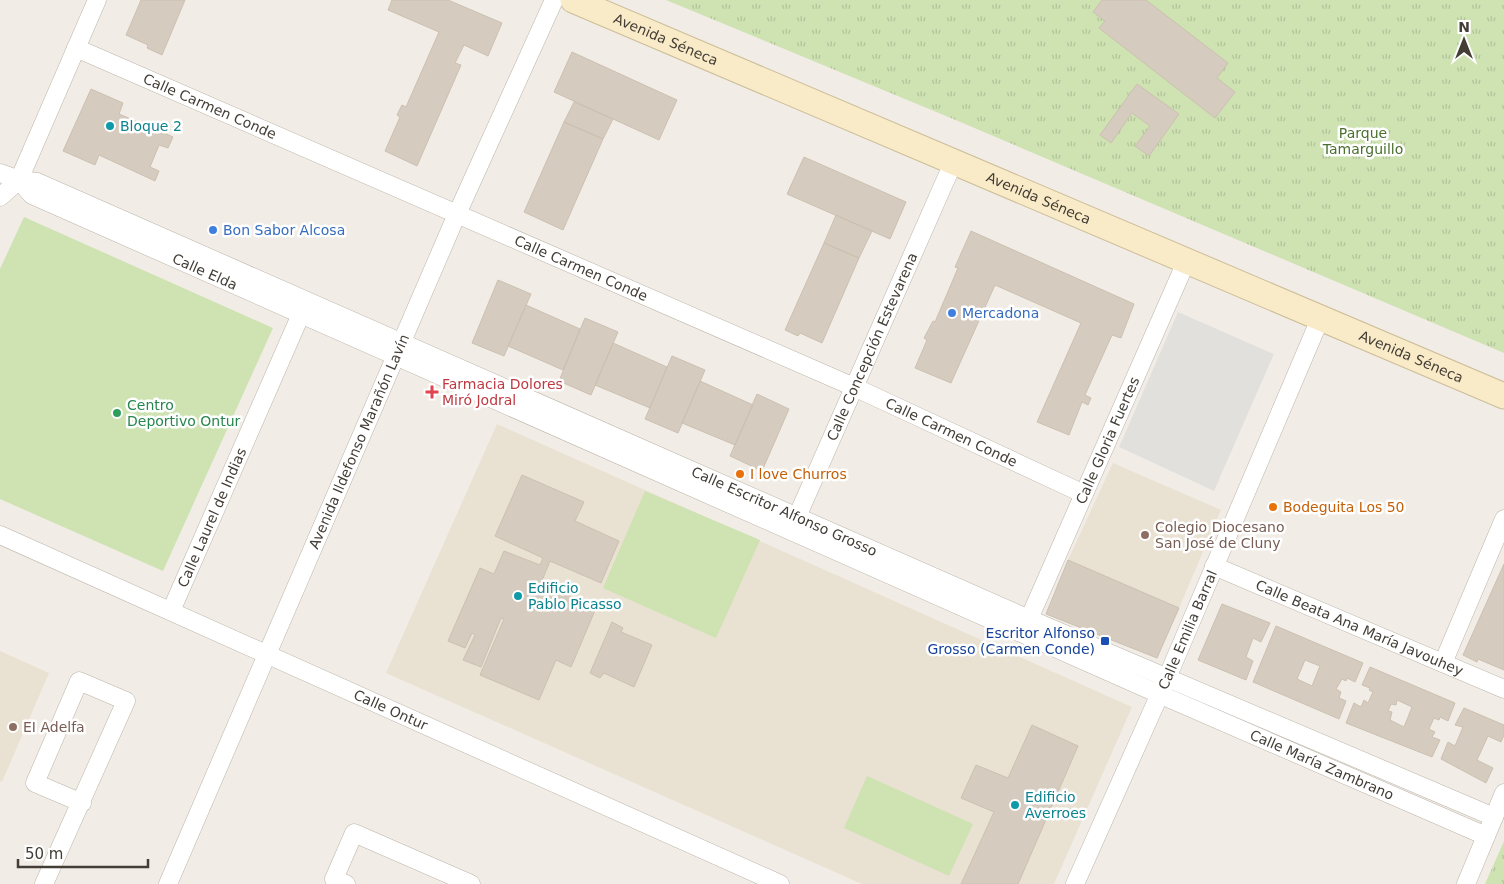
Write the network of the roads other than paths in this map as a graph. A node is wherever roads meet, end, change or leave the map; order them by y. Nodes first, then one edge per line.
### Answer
1 (97, 0) edge
2 (554, 0) edge
3 (573, 0) edge
4 (76, 48) junction
5 (953, 163) junction
6 (0, 173) edge
7 (19, 180) junction
8 (0, 196) edge
9 (458, 214) junction
10 (1186, 262) junction
11 (300, 314) junction
12 (1320, 319) junction
13 (399, 350) junction
14 (854, 387) junction
15 (1504, 396) edge
16 (1084, 494) junction
17 (1504, 519) edge
18 (794, 523) junction
19 (0, 536) edge
20 (1214, 566) junction
21 (171, 612) junction
22 (1030, 619) junction
23 (267, 654) junction
24 (1443, 663) junction
25 (1166, 678) junction
26 (1504, 689) edge
27 (1159, 694) junction
28 (1504, 793) edge
29 (82, 803) junction
30 (1494, 817) junction
31 (1486, 836) junction
32 (1077, 883) edge
33 (44, 884) edge
34 (168, 884) edge
35 (346, 884) edge
36 (471, 884) edge
37 (780, 884) edge
38 (1466, 884) edge

1 - 4 street
2 - 9 street, Avenida Ildefonso Marañón Lavín
3 - 5 street, Avenida Séneca
4 - 7 street
4 - 9 street, Calle Carmen Conde
5 - 10 street, Avenida Séneca
5 - 14 street, Calle Concepción Estevarena
6 - 7 street, Calle Elda
7 - 8 street
7 - 11 street, Calle Elda
7 - 13 street, Calle Elda
9 - 13 street, Avenida Ildefonso Marañón Lavín
9 - 14 street, Calle Carmen Conde
10 - 12 street, Avenida Séneca
10 - 16 street, Calle Gloria Fuertes
11 - 13 street, Calle Elda
11 - 21 street, Calle Laurel de Indias
12 - 15 street, Avenida Séneca
12 - 20 street, Calle Emilia Barral
13 - 18 street, Calle Escritor Alfonso Grosso
13 - 23 street, Avenida Ildefonso Marañón Lavín
14 - 16 street, Calle Carmen Conde
14 - 18 street, Calle Concepción Estevarena
16 - 22 street, Calle Gloria Fuertes
17 - 24 street
18 - 22 street, Calle Escritor Alfonso Grosso
18 - 27 street, Calle Escritor Alfonso Grosso
19 - 21 street, Calle Ontur
20 - 24 street, Calle Beata Ana María Javouhey
20 - 25 street, Calle Emilia Barral
21 - 23 street, Calle Ontur
22 - 25 street, Calle Escritor Alfonso Grosso
23 - 34 street, Avenida Ildefonso Marañón Lavín
23 - 37 street, Calle Ontur
24 - 26 street, Calle Beata Ana María Javouhey
25 - 27 street, Calle Emilia Barral
25 - 30 street, Calle María Zambrano
27 - 31 street, Calle María Zambrano
27 - 32 street, Calle Emilia Barral
28 - 30 street
29 - 29 street
29 - 33 street
30 - 31 street
31 - 38 street
35 - 36 street

